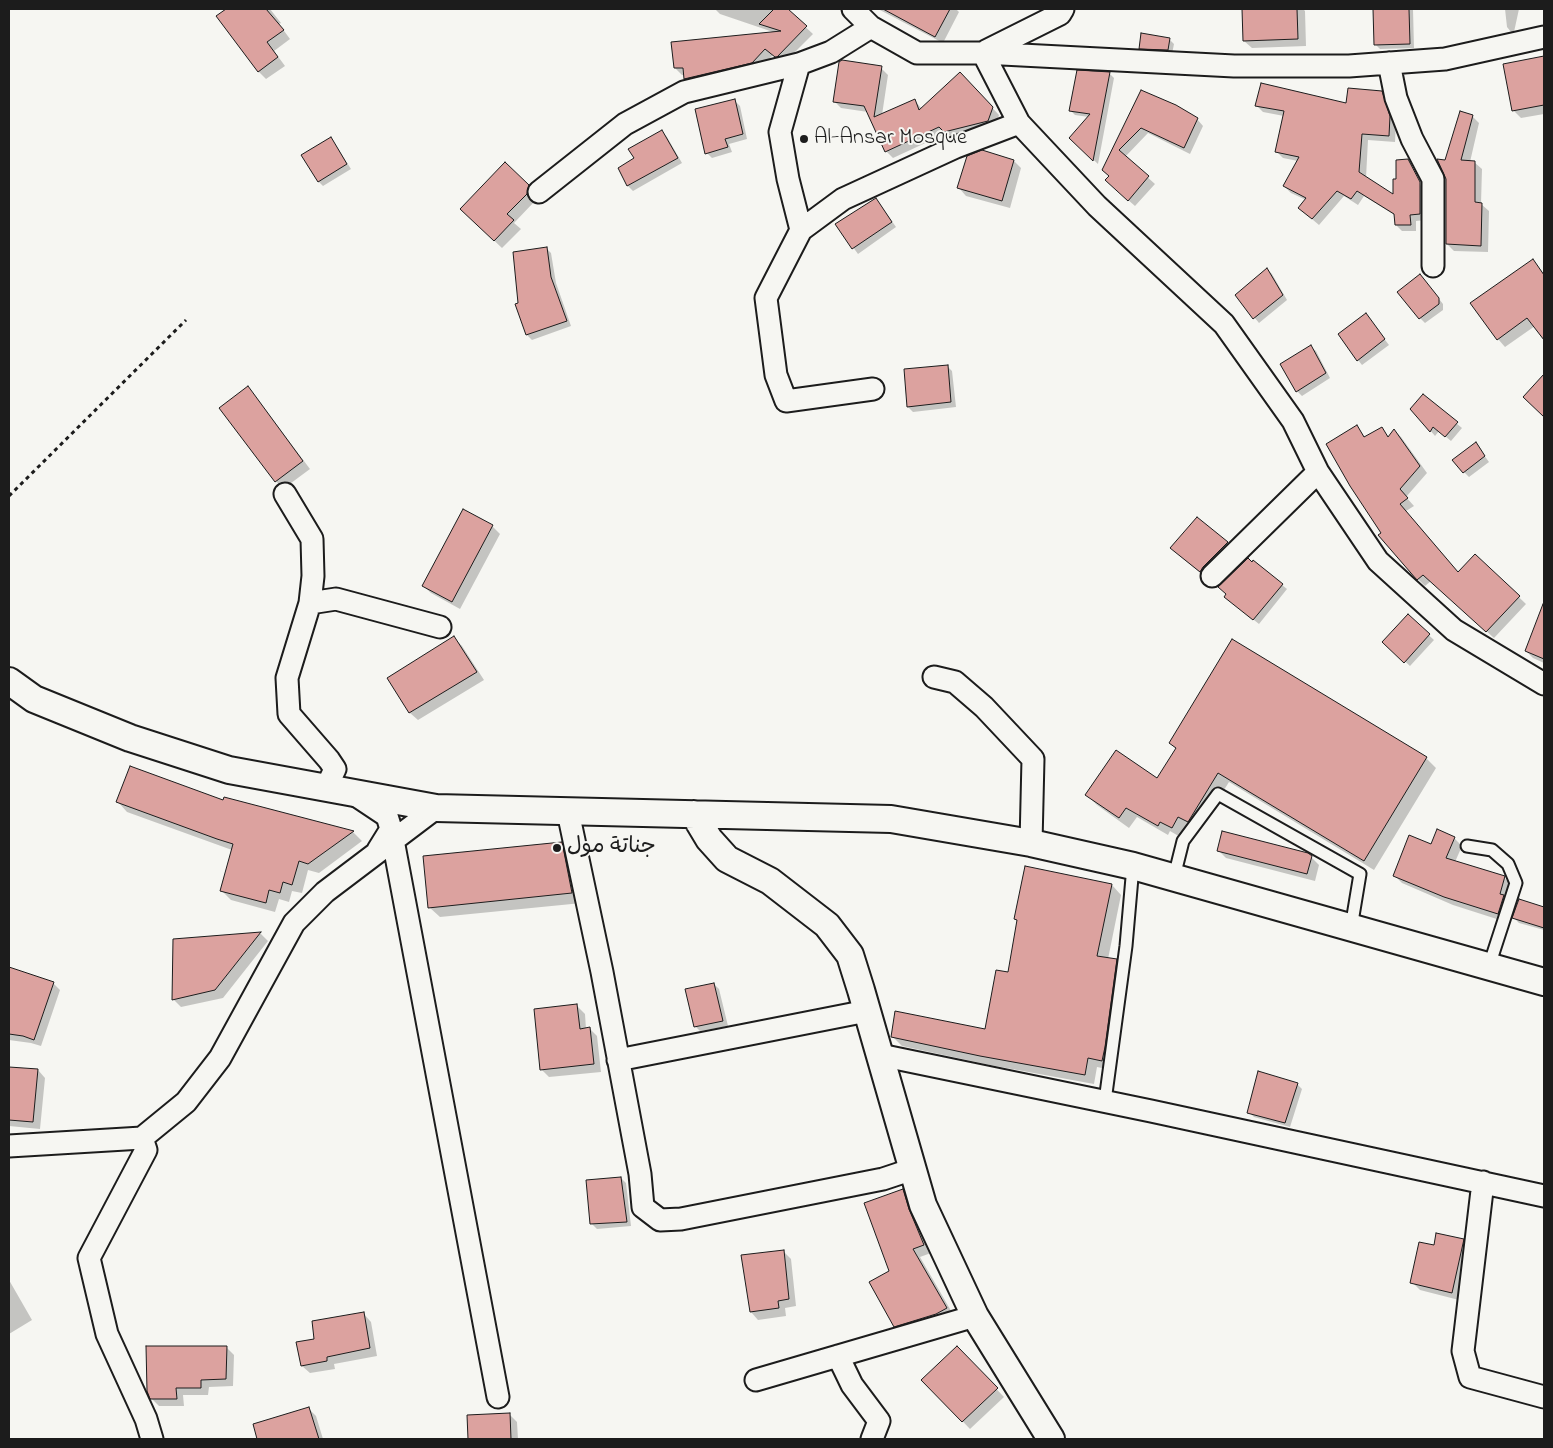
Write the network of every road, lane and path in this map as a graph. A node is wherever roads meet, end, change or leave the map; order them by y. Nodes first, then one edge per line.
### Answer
1 (853, 9) edge
2 (1063, 9) edge
3 (871, 27) junction
4 (1544, 37) edge
5 (984, 53) junction
6 (1389, 63) junction
7 (798, 64) junction
8 (1019, 123) junction
9 (539, 192) dead end
10 (801, 230) junction
11 (1433, 266) dead end
12 (186, 320) dead end
13 (873, 389) dead end
14 (1318, 472) junction
15 (285, 494) dead end
16 (9, 496) edge
17 (1212, 576) dead end
18 (310, 603) junction
19 (440, 627) dead end
20 (934, 677) dead end
21 (9, 681) edge
22 (1544, 684) edge
23 (326, 788) junction
24 (353, 793) junction
25 (436, 808) junction
26 (568, 812) junction
27 (694, 814) junction
28 (394, 840) junction
29 (1031, 843) junction
30 (1467, 846) dead end
31 (375, 854) junction
32 (1133, 866) junction
33 (1174, 878) junction
34 (1351, 928) junction
35 (1488, 966) junction
36 (1544, 982) edge
37 (868, 1012) junction
38 (880, 1055) junction
39 (618, 1060) junction
40 (1105, 1101) junction
41 (142, 1138) junction
42 (9, 1146) edge
43 (913, 1169) junction
44 (1483, 1182) junction
45 (1544, 1196) edge
46 (975, 1316) junction
47 (838, 1356) junction
48 (756, 1380) dead end
49 (498, 1397) dead end
50 (1544, 1397) edge
51 (152, 1439) edge
52 (872, 1439) edge
53 (1052, 1439) edge

1 - 3 street
2 - 5 street
3 - 5 street
3 - 7 street
4 - 6 street
5 - 6 street
5 - 8 street
6 - 11 street
7 - 9 street
7 - 10 street
8 - 10 street
8 - 14 street
10 - 13 street
12 - 16 path
14 - 17 street
14 - 22 street
15 - 18 street
18 - 19 street
18 - 23 street
20 - 29 street
21 - 23 street
23 - 24 street
24 - 25 street
24 - 31 street
25 - 26 street
25 - 28 street
26 - 27 street
26 - 39 street
27 - 29 street
27 - 37 street
28 - 31 street
28 - 49 street
29 - 32 street
30 - 35 lane
31 - 41 street
32 - 33 street
32 - 40 lane
33 - 34 street
33 - 34 lane
34 - 35 street
35 - 36 street
37 - 38 street
37 - 39 street
38 - 40 street
38 - 43 street
39 - 43 street
40 - 44 street
41 - 42 street
41 - 51 street
43 - 46 street
44 - 45 street
44 - 50 street
46 - 47 street
46 - 53 street
47 - 48 street
47 - 52 street

